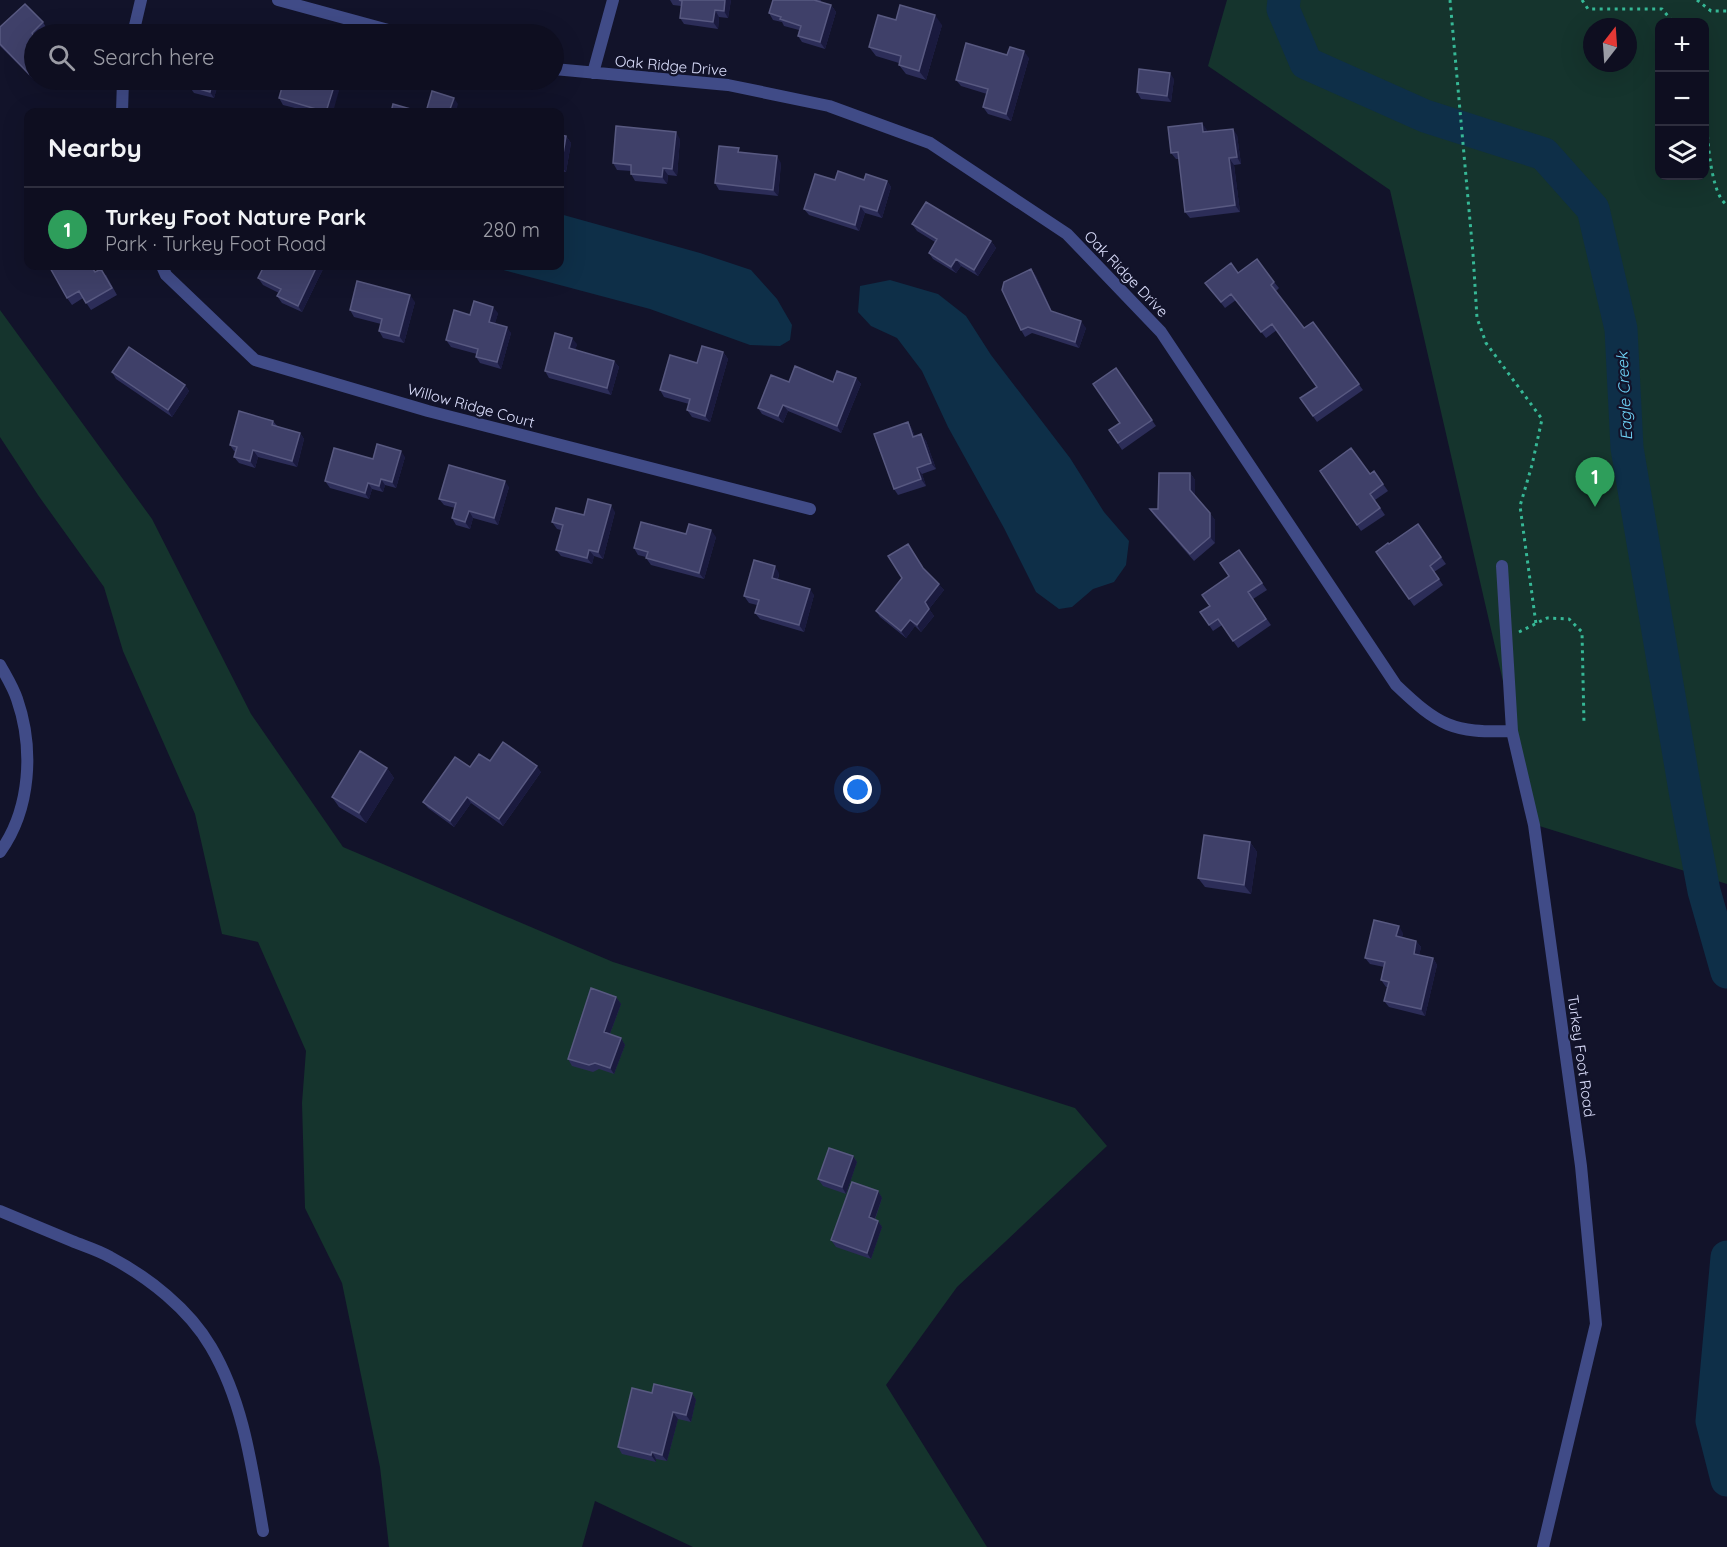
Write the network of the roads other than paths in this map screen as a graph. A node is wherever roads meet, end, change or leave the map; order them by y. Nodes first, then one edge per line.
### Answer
1 (141, 0) edge
2 (278, 0) edge
3 (614, 0) edge
4 (135, 24) edge
5 (366, 24) edge
6 (564, 70) edge
7 (593, 73) junction
8 (122, 90) edge
9 (122, 108) edge
10 (164, 270) edge
11 (810, 509) dead end
12 (1502, 566) dead end
13 (0, 665) edge
14 (1512, 731) junction
15 (0, 852) edge
16 (0, 1211) edge
17 (263, 1531) dead end
18 (1543, 1547) edge

1 - 4 street
2 - 5 street
3 - 7 street
6 - 7 street, Oak Ridge Drive
7 - 14 street, Oak Ridge Drive
8 - 9 street
10 - 11 street, Willow Ridge Court
12 - 14 street, Turkey Foot Road
13 - 15 street
14 - 18 street, Turkey Foot Road
16 - 17 street

